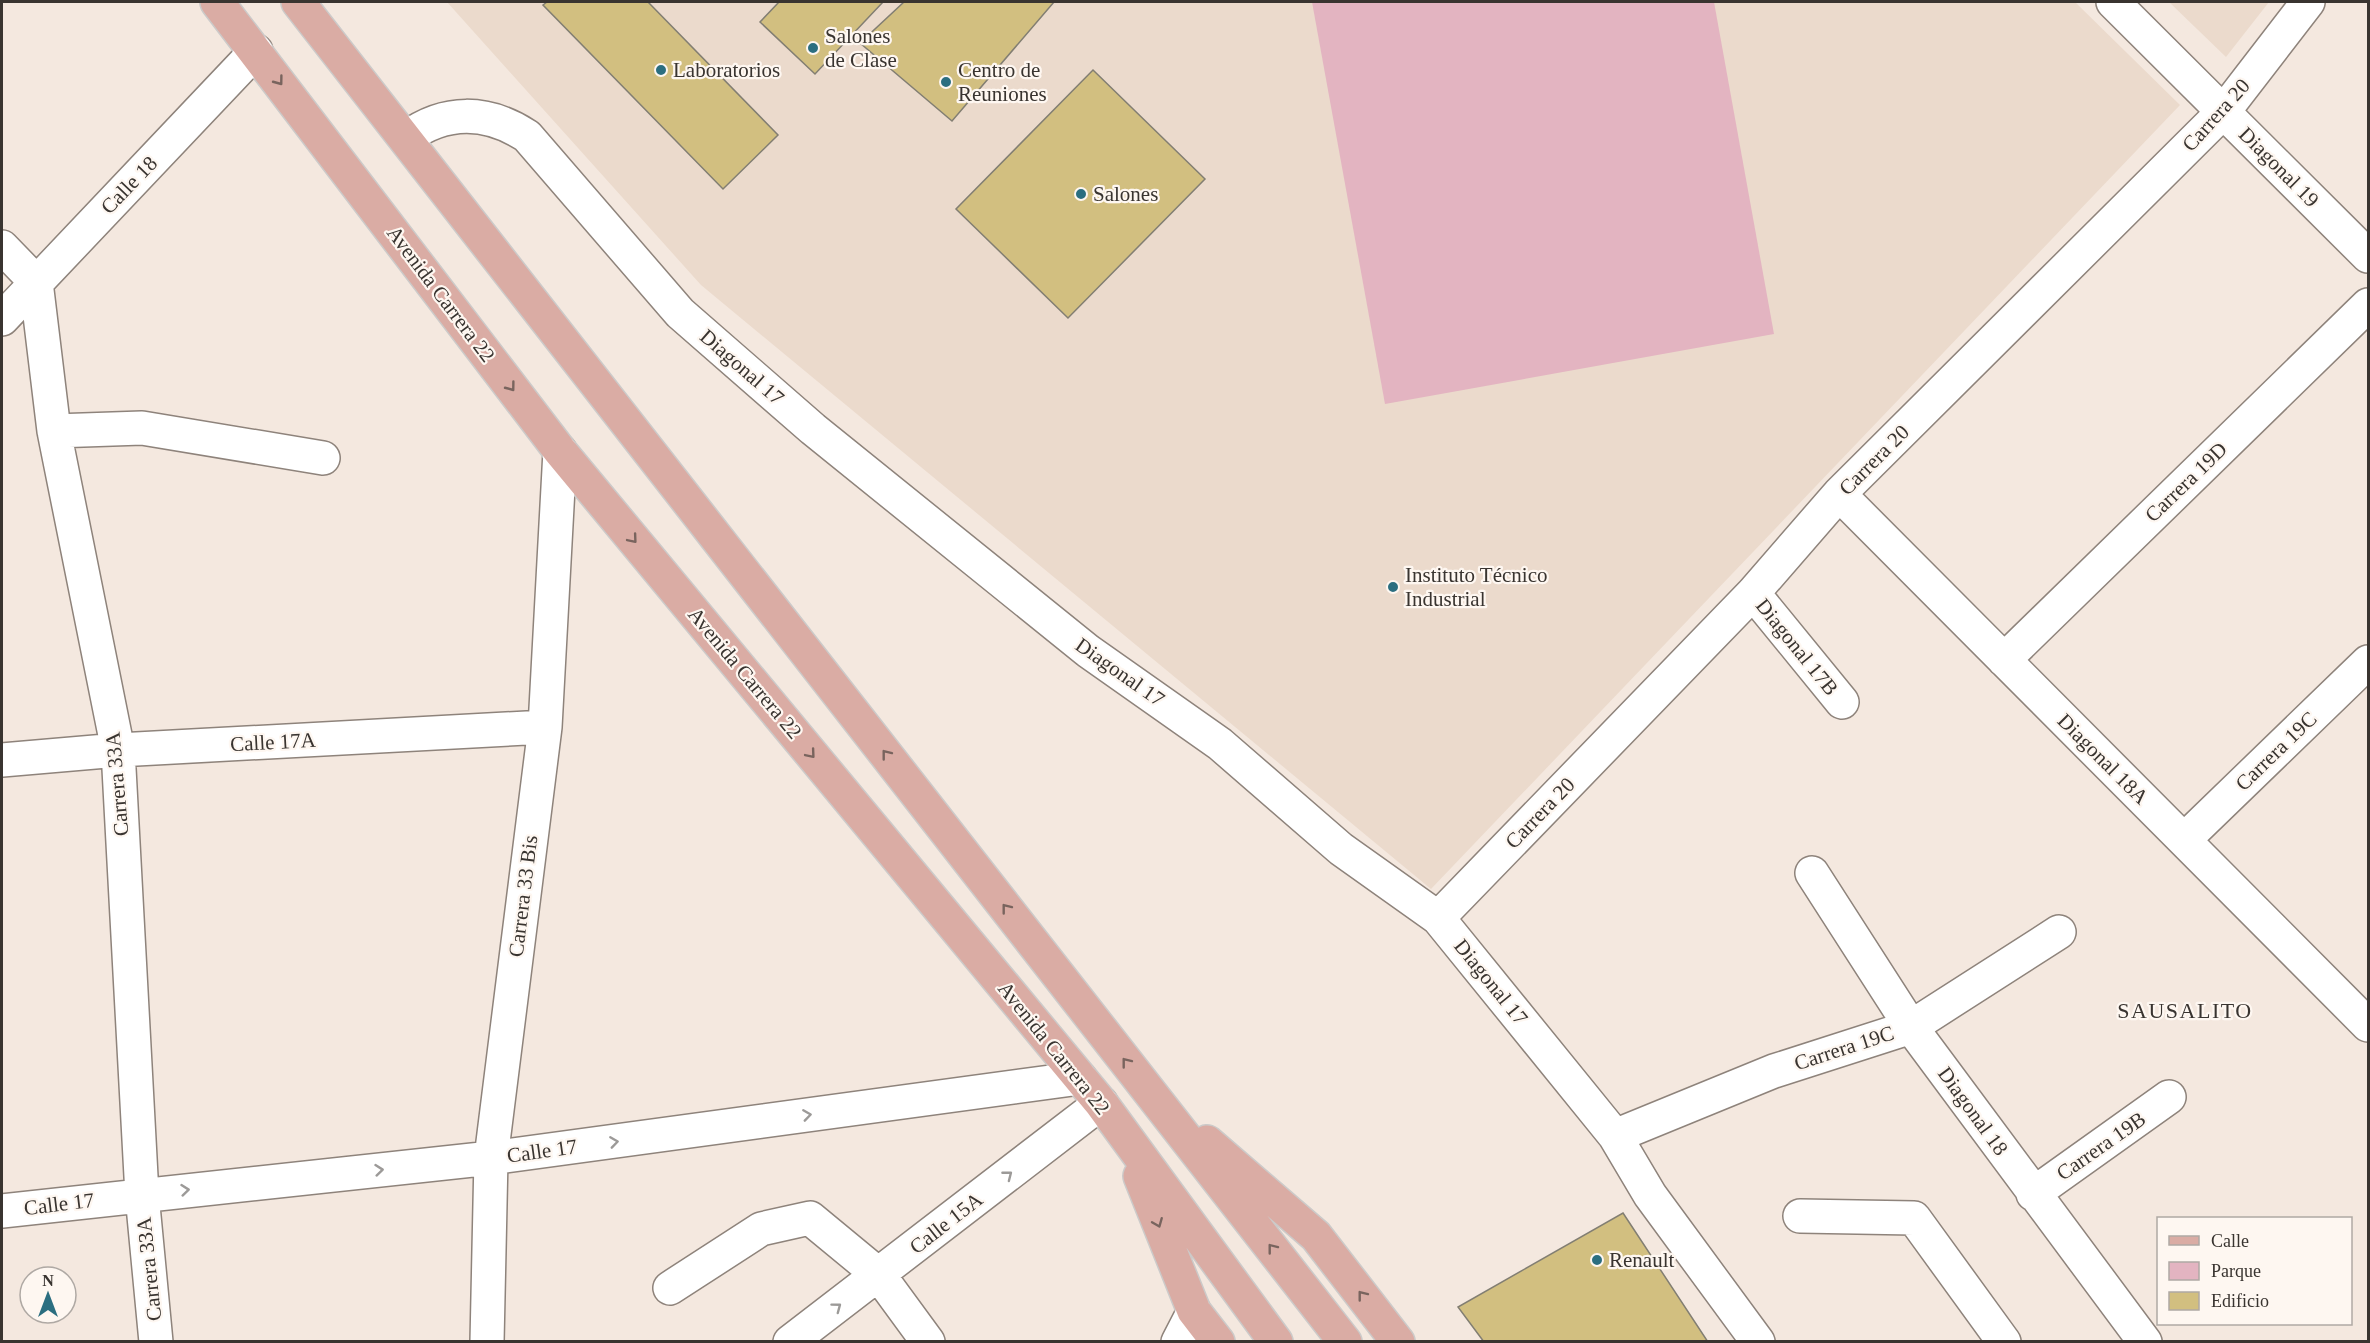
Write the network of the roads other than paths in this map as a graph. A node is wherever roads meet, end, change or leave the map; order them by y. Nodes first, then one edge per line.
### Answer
1 (218, 2) edge
2 (298, 2) edge
3 (2113, 2) edge
4 (2308, 2) edge
5 (256, 51) junction
6 (2223, 111) junction
7 (406, 138) junction
8 (2, 247) edge
9 (2368, 256) edge
10 (36, 282) junction
11 (2368, 305) edge
12 (2, 319) edge
13 (54, 431) junction
14 (560, 451) junction
15 (323, 458) dead end
16 (1839, 494) junction
17 (1753, 593) junction
18 (2004, 660) junction
19 (2368, 662) edge
20 (1842, 702) dead end
21 (544, 727) junction
22 (118, 750) junction
23 (2, 760) edge
24 (2184, 840) junction
25 (1812, 873) dead end
26 (1438, 918) junction
27 (2058, 932) dead end
28 (2365, 1015) edge
29 (1911, 1027) junction
30 (1080, 1078) junction
31 (1152, 1095) junction
32 (2169, 1097) dead end
33 (1101, 1103) junction
34 (1121, 1130) junction
35 (1615, 1136) junction
36 (491, 1158) junction
37 (2033, 1194) junction
38 (142, 1195) junction
39 (2, 1211) edge
40 (1800, 1216) dead end
41 (879, 1275) junction
42 (670, 1288) dead end
43 (1194, 1311) junction
44 (1270, 1334) edge
45 (156, 1341) edge
46 (487, 1341) edge
47 (790, 1341) edge
48 (928, 1341) edge
49 (1179, 1341) edge
50 (1218, 1341) edge
51 (1345, 1341) edge
52 (1398, 1341) edge
53 (1758, 1341) edge
54 (2004, 1341) edge
55 (2145, 1341) edge

1 - 5 main road, Avenida Carrera 22
2 - 7 main road
3 - 6 street, Diagonal 19
4 - 6 street, Carrera 20
5 - 10 street, Calle 18
5 -> 14 main road, Avenida Carrera 22
6 - 9 street, Diagonal 19
6 - 16 street, Carrera 20
7 - 26 street, Diagonal 17
31 -> 7 main road
8 - 10 street
10 - 12 street, Calle 18
10 - 13 street, Carrera 33A
11 - 18 street, Carrera 19D
13 - 15 street
13 - 22 street, Carrera 33A
14 - 21 street, Carrera 33 Bis
14 -> 30 main road, Avenida Carrera 22
16 - 17 street, Carrera 20
16 - 18 street, Diagonal 18A
17 - 20 street, Diagonal 17B
17 - 26 street, Carrera 20
18 - 24 street, Diagonal 18A
19 - 24 street, Carrera 19C
21 - 22 street, Calle 17A
21 - 36 street, Carrera 33 Bis
22 - 23 street, Calle 17A
22 - 38 street, Carrera 33A
24 - 28 street, Diagonal 18A
25 - 29 street, Diagonal 18
26 - 35 street, Diagonal 17
27 - 29 street, Carrera 19C
29 - 35 street, Carrera 19C
29 - 37 street, Diagonal 18
30 - 33 main road, Avenida Carrera 22
36 -> 30 street, Calle 17
51 -> 31 main road
52 -> 31 main road
32 - 37 street, Carrera 19B
33 - 34 main road, Avenida Carrera 22
41 -> 33 street, Calle 15A
34 -> 43 main road
34 - 44 main road, Avenida Carrera 22
35 - 53 street, Diagonal 17
38 -> 36 street, Calle 17
36 - 46 street, Carrera 33 Bis
37 - 55 street, Diagonal 18
38 - 39 street, Calle 17
38 - 45 street, Carrera 33A
40 - 54 street
41 - 42 street
47 -> 41 street, Calle 15A
41 - 48 street
43 - 49 street
43 - 50 main road

